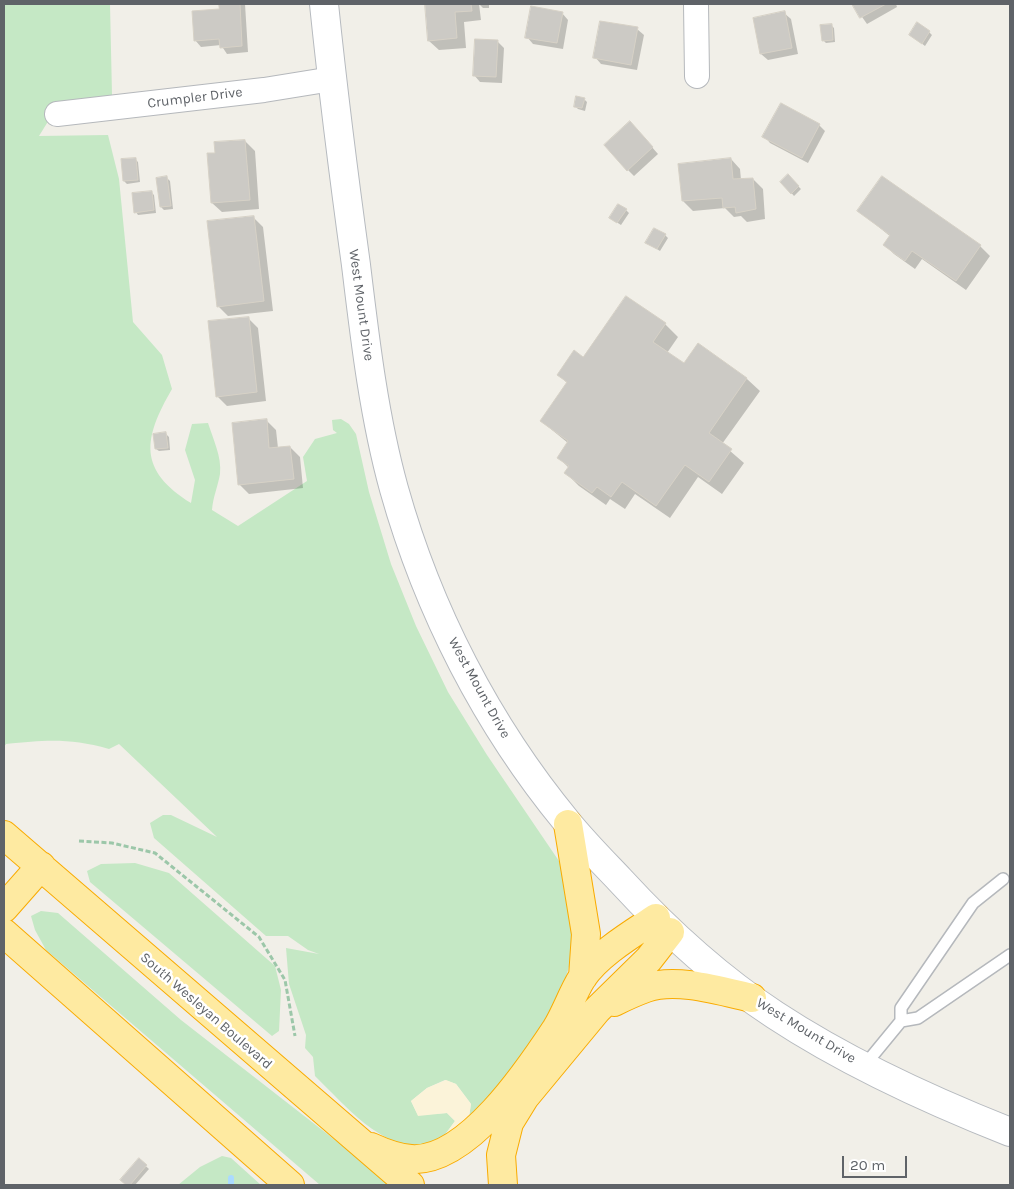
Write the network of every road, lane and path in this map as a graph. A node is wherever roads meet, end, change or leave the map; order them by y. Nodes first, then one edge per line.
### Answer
1 (324, 4) edge
2 (696, 4) edge
3 (697, 76) dead end
4 (332, 79) junction
5 (58, 114) dead end
6 (568, 824) junction
7 (4, 834) edge
8 (79, 841) dead end
9 (41, 866) junction
10 (1003, 879) dead end
11 (4, 908) edge
12 (663, 925) junction
13 (4, 933) edge
14 (1010, 955) edge
15 (583, 978) junction
16 (752, 998) junction
17 (597, 1010) junction
18 (900, 1021) junction
19 (295, 1036) dead end
20 (864, 1066) junction
21 (1010, 1132) edge
22 (356, 1141) junction
23 (290, 1185) edge
24 (410, 1185) edge
25 (502, 1185) edge

1 - 4 main road, West Mount Drive
2 - 3 street
4 - 5 street, Crumpler Drive
4 - 6 main road, West Mount Drive
6 - 12 main road, West Mount Drive
6 - 15 highway
7 - 9 highway, South Wesleyan Boulevard
8 - 19 path
9 - 11 highway
9 - 22 highway, South Wesleyan Boulevard
10 - 18 lane
12 - 15 highway
12 - 16 main road, West Mount Drive
12 - 17 highway
13 - 23 highway
14 - 18 lane
15 - 22 highway
16 - 17 highway
16 - 20 main road, West Mount Drive
17 - 25 highway
18 - 20 lane
20 - 21 main road, West Mount Drive
22 - 24 highway, South Wesleyan Boulevard

